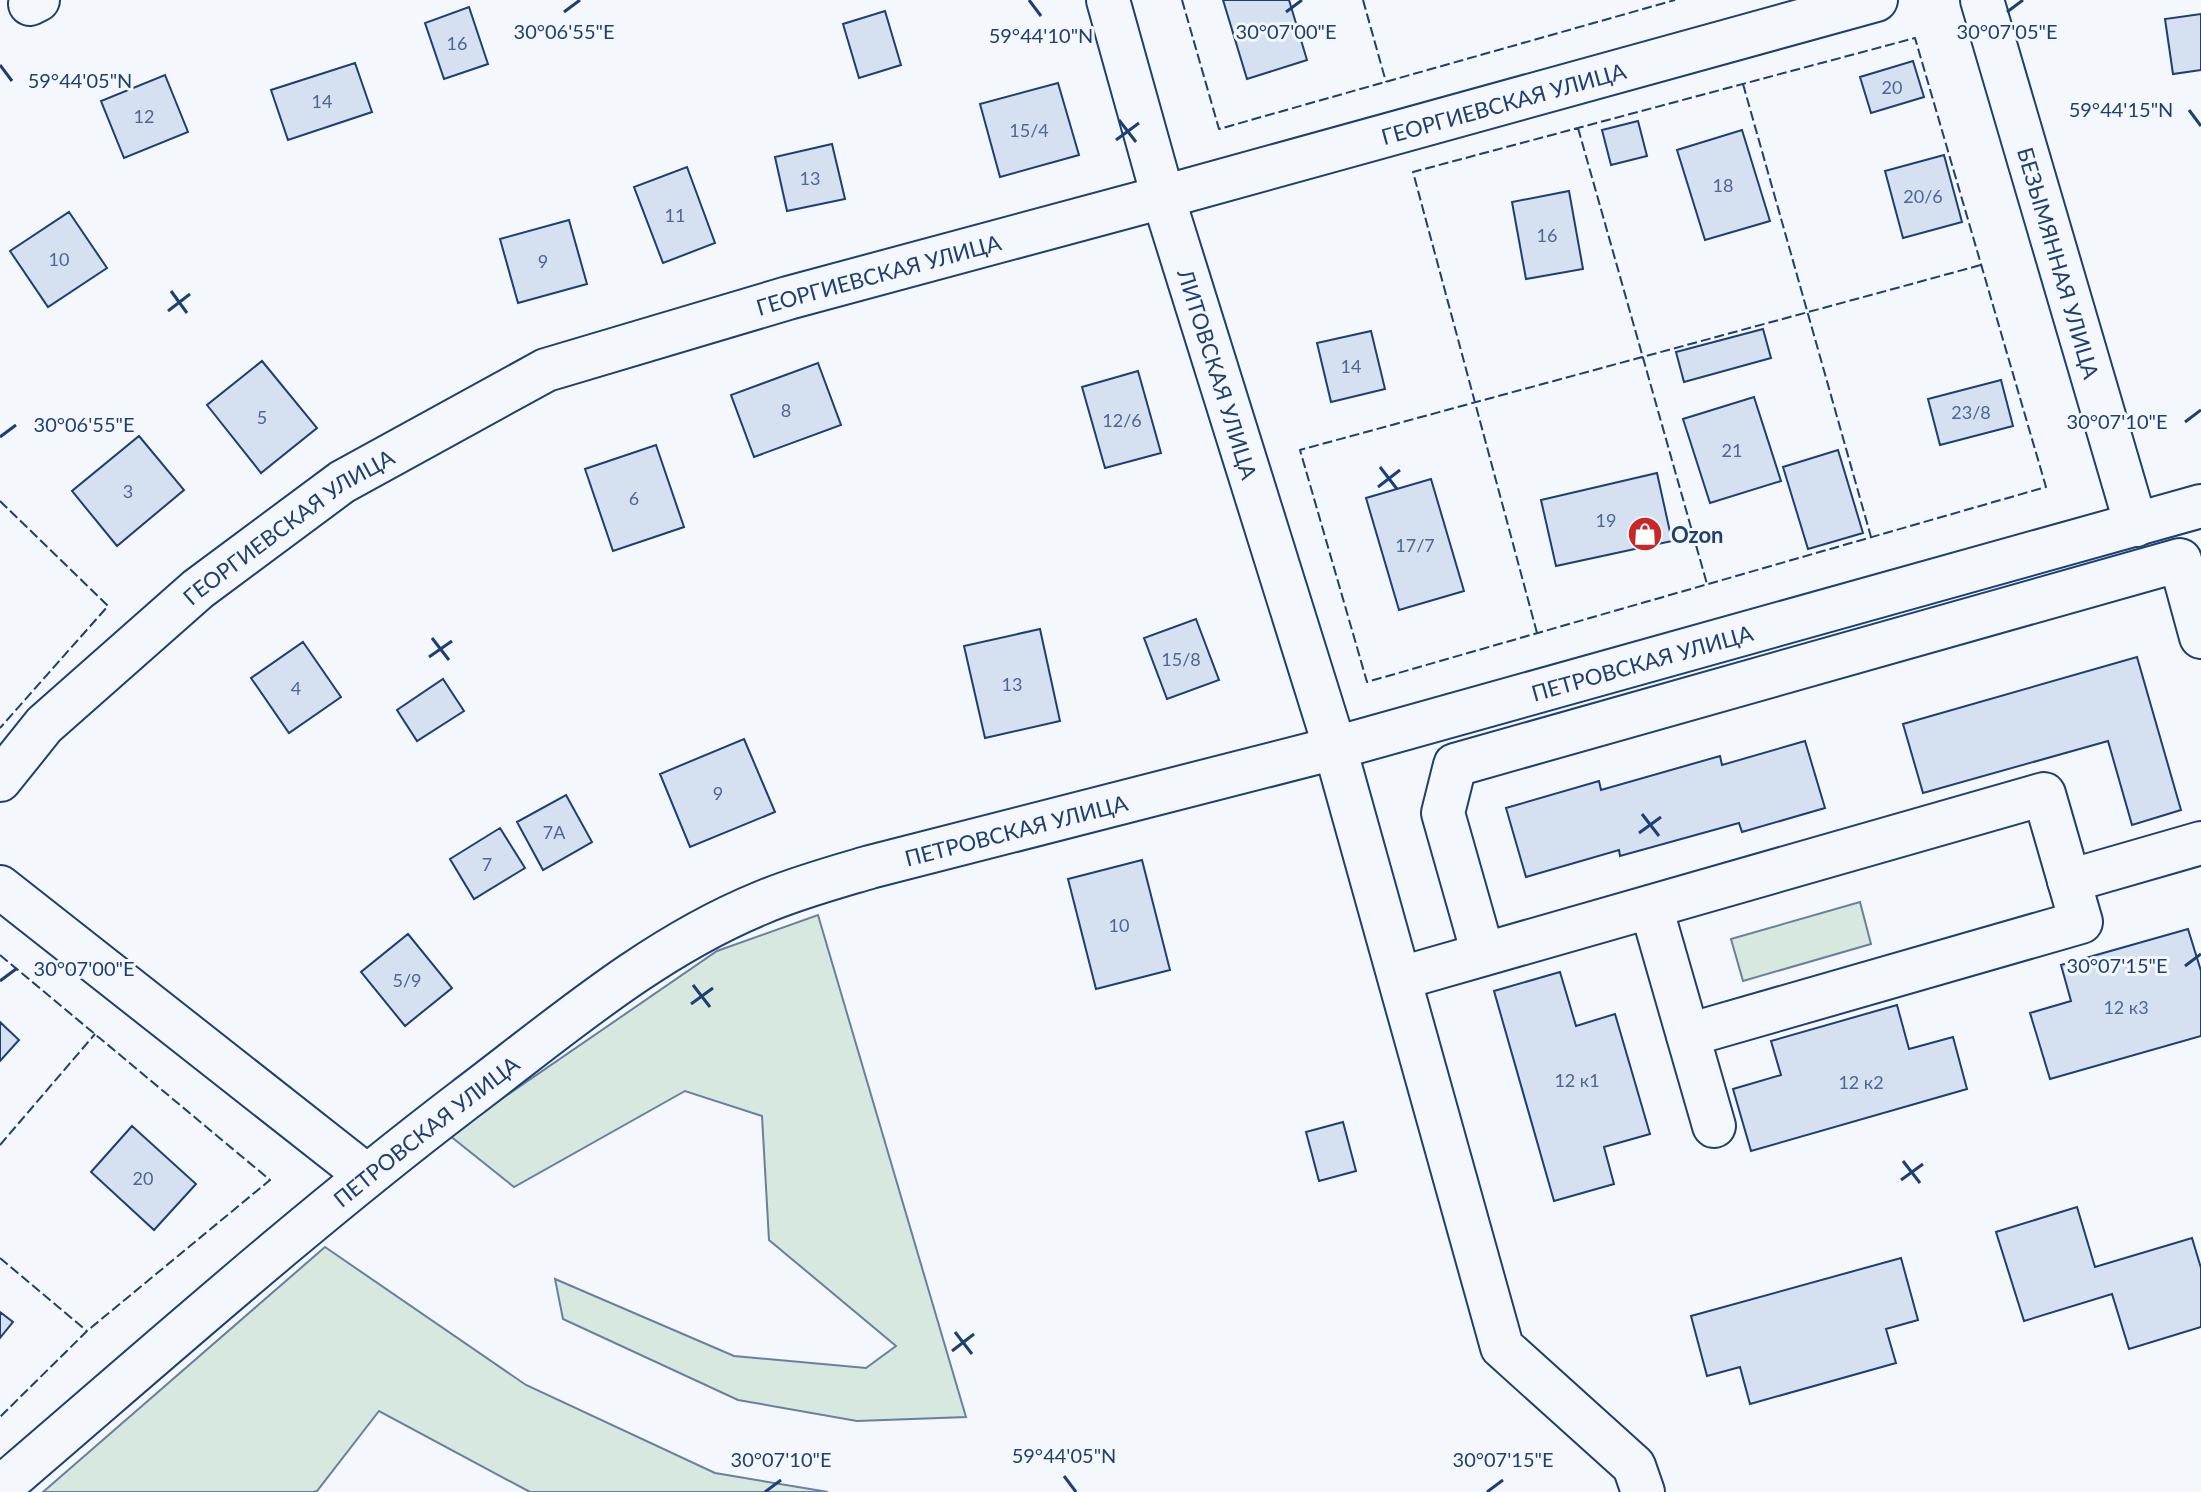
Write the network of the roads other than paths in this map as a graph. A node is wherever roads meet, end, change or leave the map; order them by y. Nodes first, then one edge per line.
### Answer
1 (1108, 0) edge
2 (1876, 0) edge
3 (1982, 0) edge
4 (1163, 197) junction
5 (2201, 506) edge
6 (2136, 525) junction
7 (2201, 637) edge
8 (1335, 748) junction
9 (0, 780) edge
10 (2201, 843) edge
11 (2069, 881) junction
12 (0, 887) edge
13 (1651, 907) junction
14 (1483, 954) junction
15 (1401, 978) junction
16 (1688, 1035) junction
17 (1714, 1126) dead end
18 (366, 1175) junction
19 (0, 1488) edge
20 (1643, 1492) edge

1 - 4 street, ЛИТОВСКАЯ УЛИЦА
2 - 4 street, ГЕОРГИЕВСКАЯ УЛИЦА
3 - 6 street, БЕЗЫМЯННАЯ УЛИЦА
4 - 8 street, ЛИТОВСКАЯ УЛИЦА
4 - 9 street, ГЕОРГИЕВСКАЯ УЛИЦА
5 - 6 street, ПЕТРОВСКАЯ УЛИЦА
6 - 8 street, ПЕТРОВСКАЯ УЛИЦА
7 - 14 street
8 - 15 street, ЛИТОВСКАЯ УЛИЦА
8 - 18 street, ПЕТРОВСКАЯ УЛИЦА
10 - 11 street
11 - 13 street
11 - 16 street
12 - 18 street
13 - 14 street
13 - 16 street
14 - 15 street
15 - 20 street, ЛИТОВСКАЯ УЛИЦА
16 - 17 street
18 - 19 street, ПЕТРОВСКАЯ УЛИЦА

